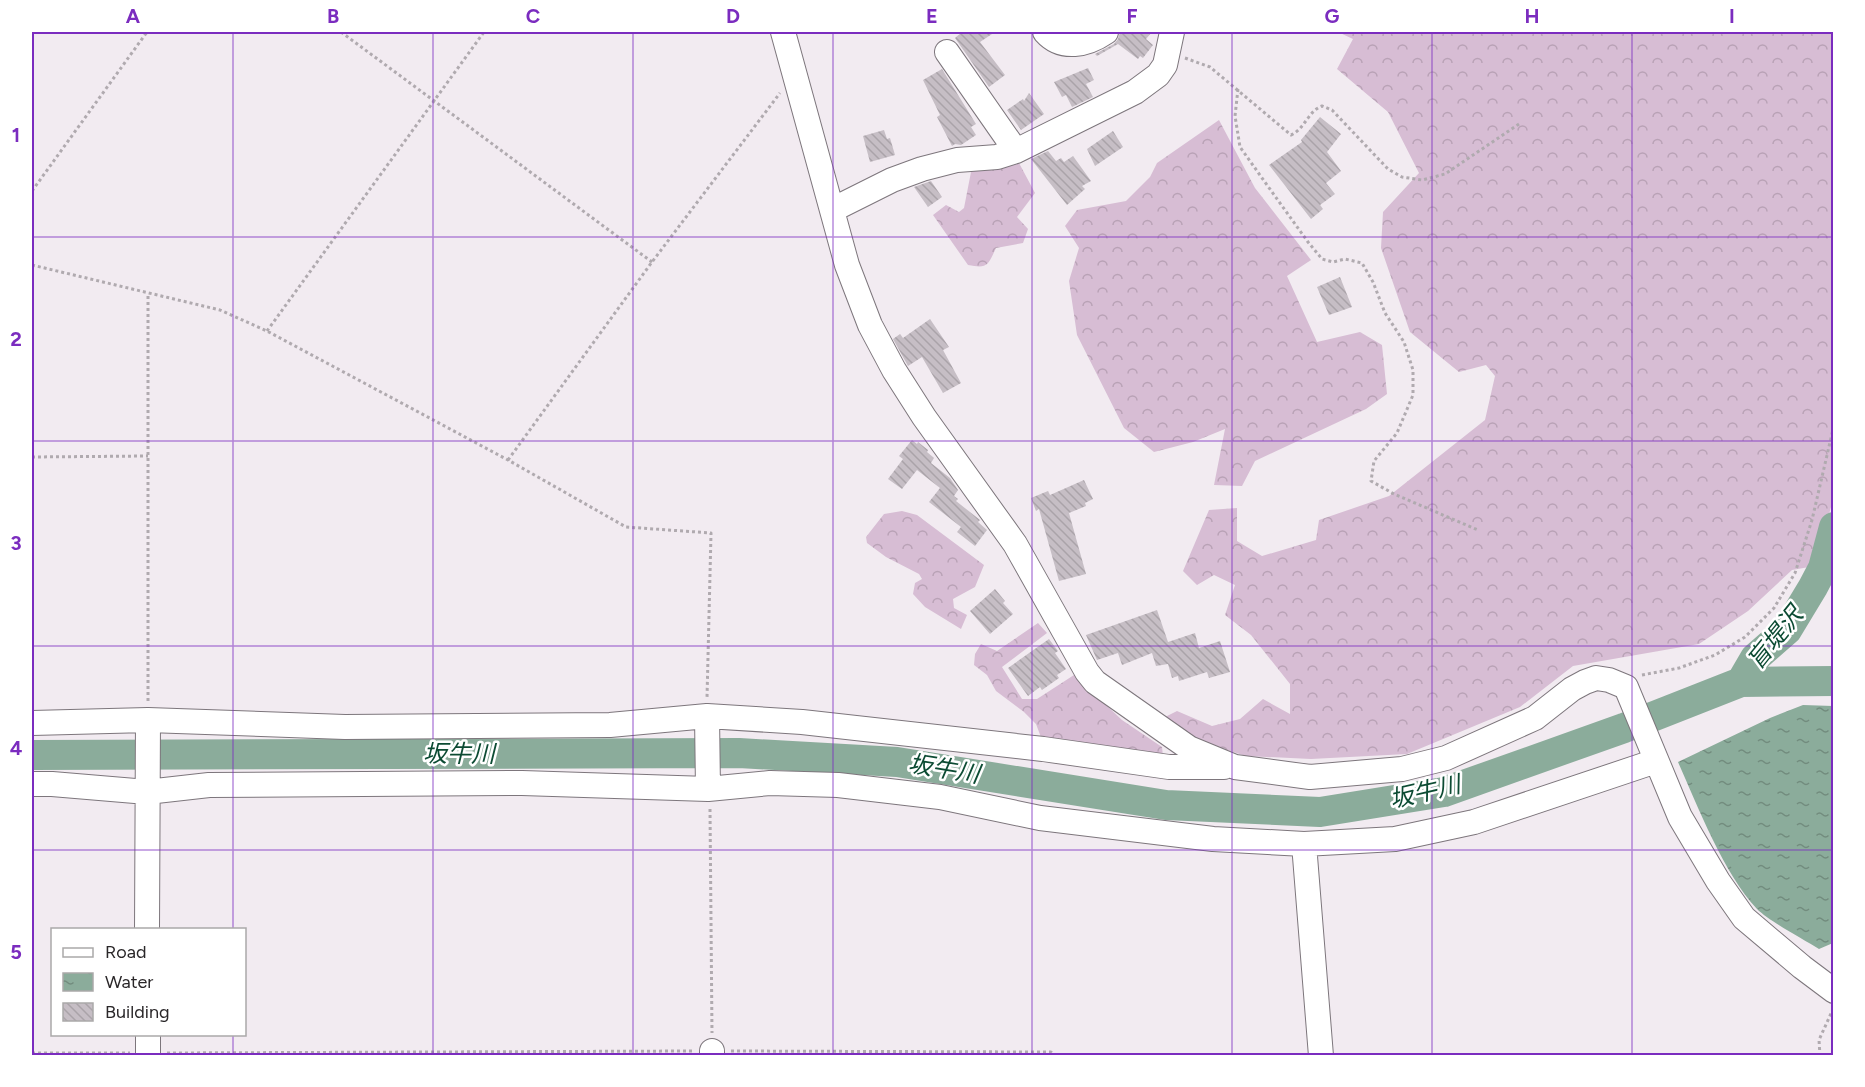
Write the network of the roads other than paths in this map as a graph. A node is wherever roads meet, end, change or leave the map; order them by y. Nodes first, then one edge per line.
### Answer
1 (783, 32) edge
2 (1046, 32) edge
3 (1106, 32) edge
4 (1171, 43) edge
5 (947, 52) dead end
6 (1016, 151) junction
7 (832, 210) junction
8 (148, 720) junction
9 (32, 723) edge
10 (707, 724) junction
11 (1652, 751) junction
12 (1235, 766) junction
13 (708, 783) junction
14 (32, 784) edge
15 (147, 792) junction
16 (1304, 844) junction
17 (147, 928) edge
18 (1833, 991) edge
19 (1321, 1056) edge

1 - 7 street
2 - 3 street
4 - 6 street
5 - 6 street
6 - 7 street
7 - 12 street
8 - 9 street
8 - 10 street
8 - 15 street
10 - 12 street
10 - 13 street
11 - 12 street
11 - 16 street
11 - 18 street
13 - 15 street
13 - 16 street
14 - 15 street
15 - 17 street
16 - 19 street

